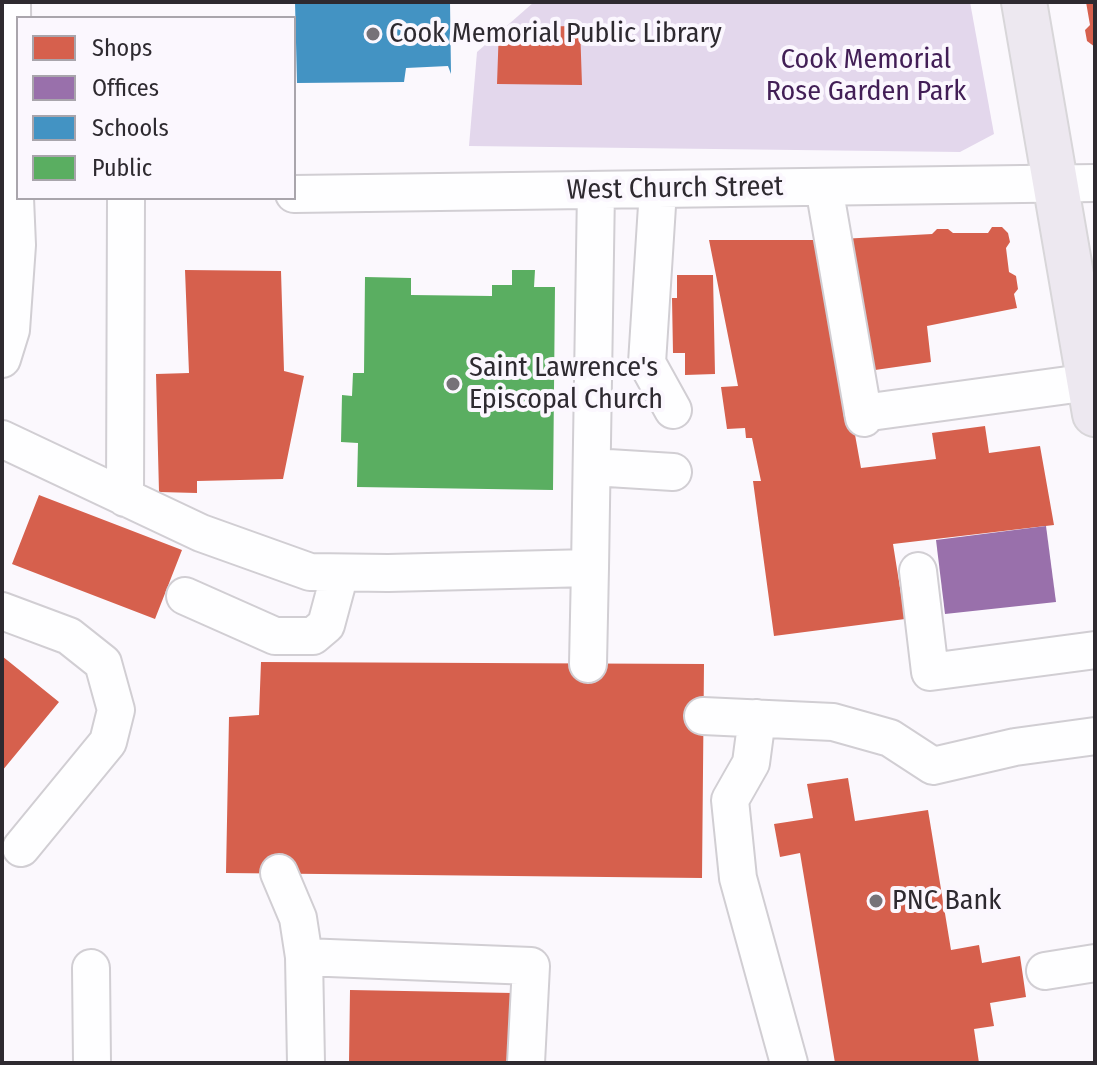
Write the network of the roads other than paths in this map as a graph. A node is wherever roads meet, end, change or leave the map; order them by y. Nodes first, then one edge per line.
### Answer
1 (12, 2) edge
2 (1024, 2) edge
3 (16, 80) edge
4 (1075, 184) edge
5 (824, 187) junction
6 (596, 190) junction
7 (658, 190) junction
8 (296, 194) edge
9 (22, 200) edge
10 (126, 200) edge
11 (2, 359) edge
12 (1092, 398) edge
13 (673, 410) dead end
14 (2, 439) edge
15 (592, 467) junction
16 (673, 472) dead end
17 (125, 498) junction
18 (590, 568) junction
19 (918, 571) dead end
20 (340, 573) junction
21 (185, 596) dead end
22 (2, 611) edge
23 (1095, 650) edge
24 (588, 664) dead end
25 (703, 716) dead end
26 (757, 718) junction
27 (1095, 736) edge
28 (21, 848) dead end
29 (279, 873) dead end
30 (304, 957) junction
31 (1095, 963) edge
32 (91, 968) dead end
33 (1045, 971) dead end
34 (92, 1063) edge
35 (306, 1063) edge
36 (526, 1063) edge
37 (789, 1063) edge

1 - 3 street
2 - 4 main road
4 - 5 street, West Church Street
4 - 12 main road
5 - 7 street, West Church Street
5 - 12 street
6 - 7 street, West Church Street
6 - 8 street, West Church Street
6 - 15 street
7 - 13 street
9 - 11 street
10 - 17 street
14 - 17 street
15 - 16 street
15 - 18 street
17 - 20 street
18 - 20 street
18 - 24 street
19 - 23 street
20 - 21 street
22 - 28 street
25 - 26 street
26 - 27 street
26 - 37 street
29 - 30 street
30 - 35 street
30 - 36 street
31 - 33 street
32 - 34 street

